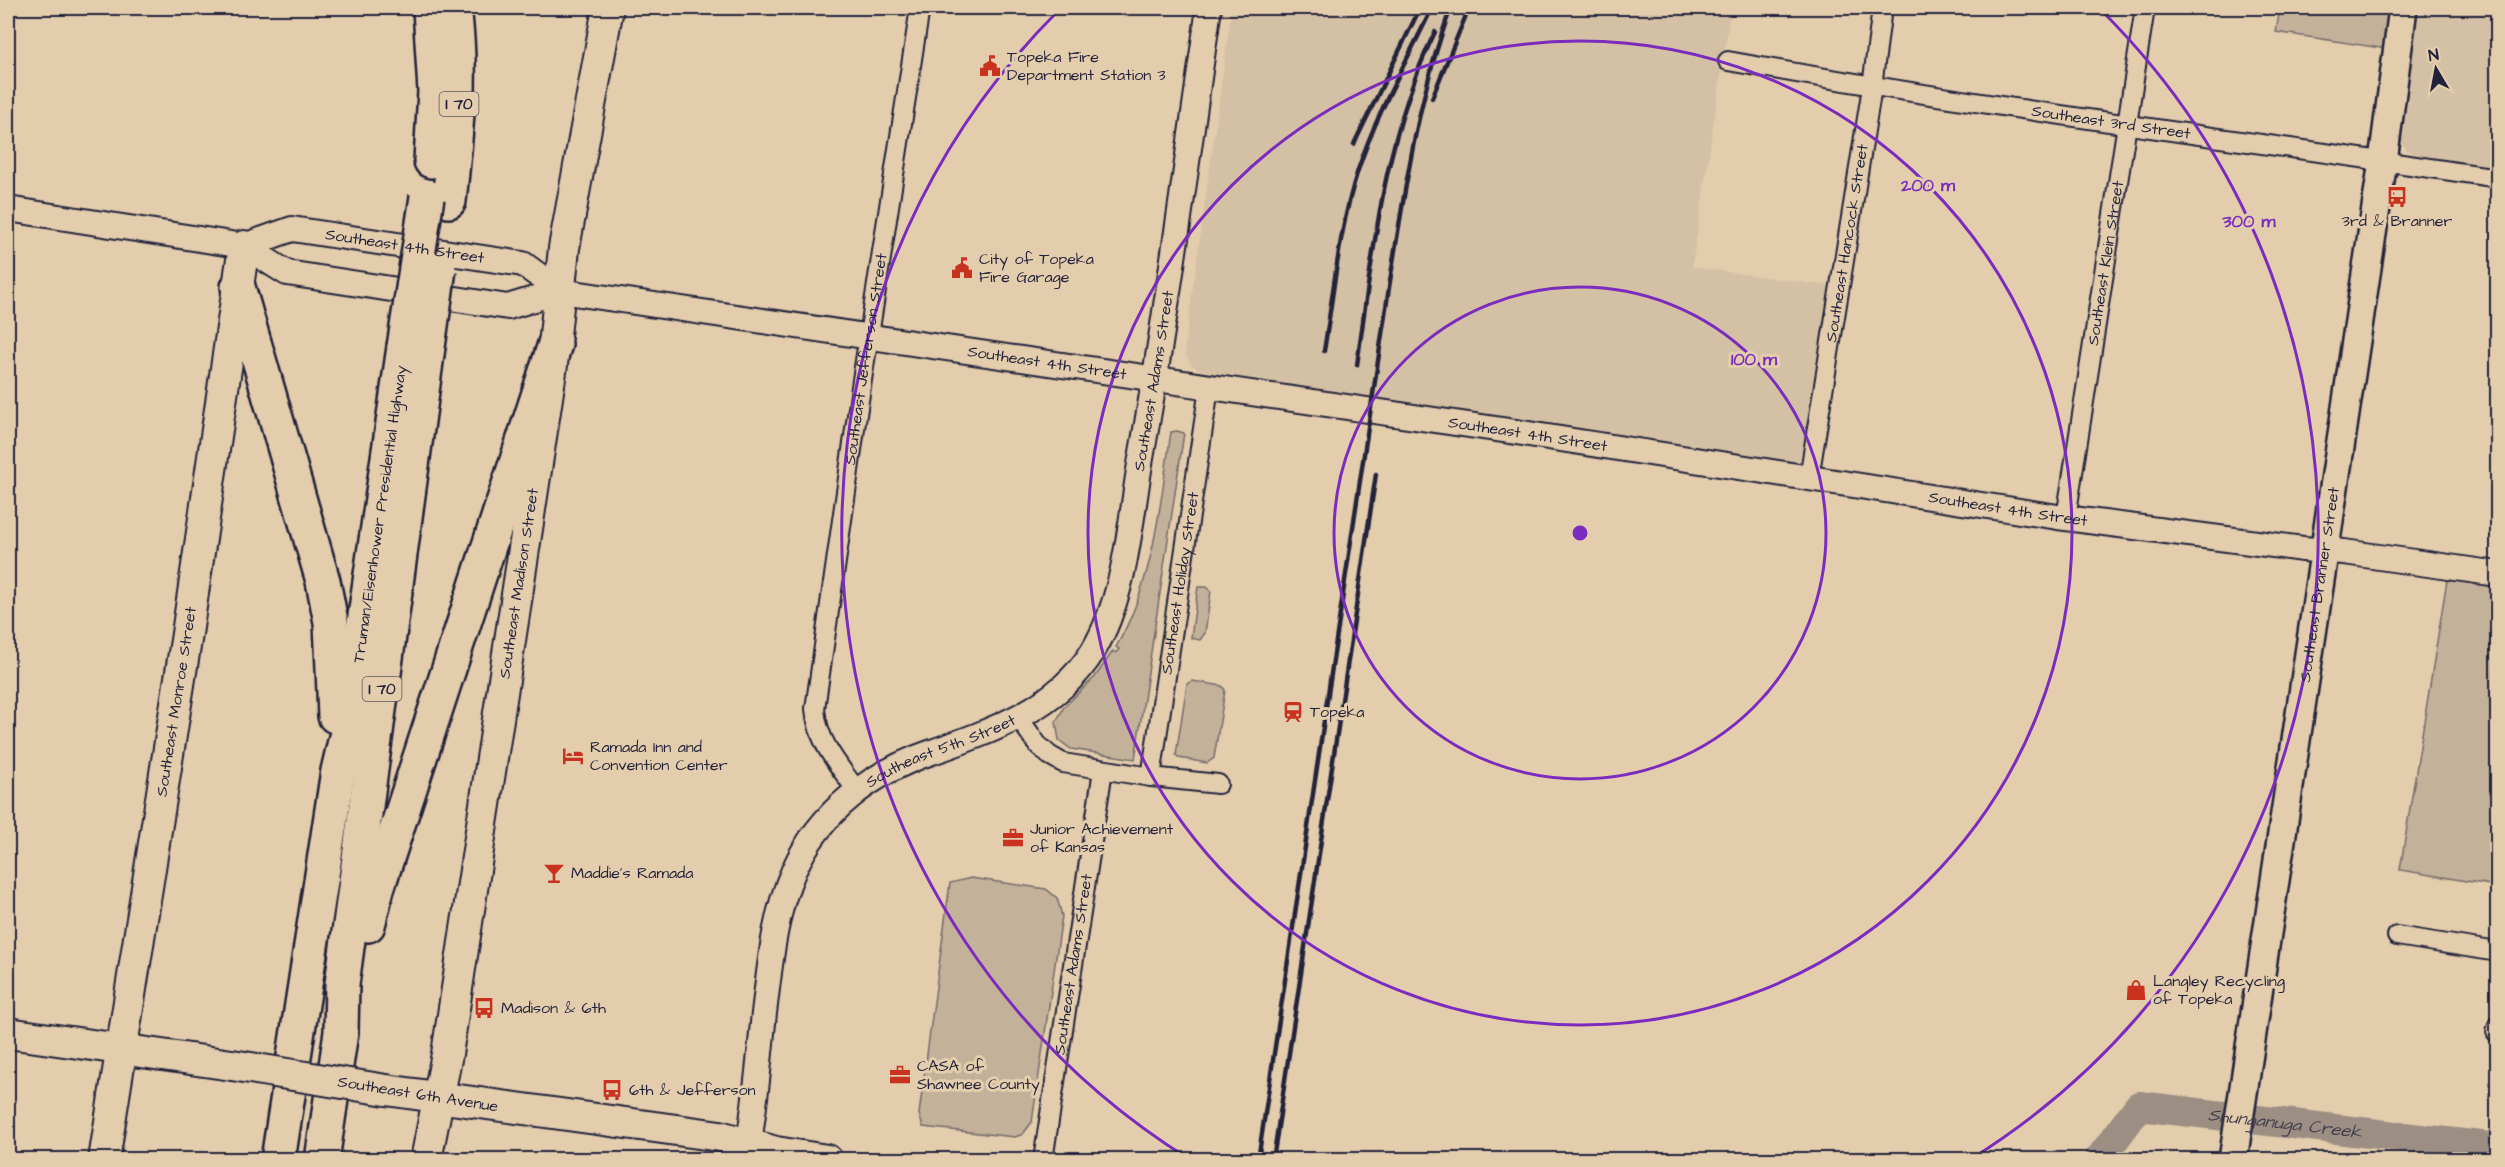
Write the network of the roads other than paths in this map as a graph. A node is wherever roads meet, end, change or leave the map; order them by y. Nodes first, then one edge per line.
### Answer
1 (430, 8) edge
2 (454, 8) edge
3 (608, 8) edge
4 (920, 8) edge
5 (1209, 8) edge
6 (1882, 8) edge
7 (2145, 8) edge
8 (2403, 8) edge
9 (1728, 61) dead end
10 (1872, 87) junction
11 (2127, 124) junction
12 (2383, 161) junction
13 (2498, 178) edge
14 (438, 199) junction
15 (8, 209) edge
16 (244, 246) junction
17 (238, 287) junction
18 (560, 291) junction
19 (868, 338) junction
20 (555, 344) junction
21 (416, 347) junction
22 (1155, 381) junction
23 (1209, 388) junction
24 (1809, 478) junction
25 (2066, 518) junction
26 (2324, 550) junction
27 (2498, 574) edge
28 (1019, 718) junction
29 (1103, 770) junction
30 (338, 771) junction
31 (1151, 777) junction
32 (1218, 784) dead end
33 (857, 791) junction
34 (2397, 936) dead end
35 (2498, 952) edge
36 (341, 1032) junction
37 (8, 1033) edge
38 (120, 1050) junction
39 (438, 1098) junction
40 (286, 1108) junction
41 (747, 1152) edge
42 (104, 1160) edge
43 (263, 1160) edge
44 (278, 1160) edge
45 (322, 1160) edge
46 (426, 1160) edge
47 (827, 1160) edge
48 (1043, 1160) edge
49 (2233, 1160) edge

1 - 14 highway, Truman/Eisenhower Presidential Highway / I 70
2 - 14 highway, Truman/Eisenhower Presidential Highway / I 70
3 - 18 main road, Southeast Madison Street
4 - 19 street, Southeast Jefferson Street
5 - 22 street, Southeast Adams Street
6 - 10 street, Southeast Hancock Street
7 - 11 street, Southeast Klein Street
8 - 12 main road, Southeast Branner Street
9 - 10 street, Southeast 3rd Street
10 - 11 street, Southeast 3rd Street
10 - 24 street, Southeast Hancock Street
11 - 12 street, Southeast 3rd Street
11 - 25 street, Southeast Klein Street
12 - 13 street, Southeast 3rd Street
12 - 26 main road, Southeast Branner Street
14 - 21 highway, Truman/Eisenhower Presidential Highway / I 70, bridge
15 - 16 street, Southeast 4th Street
16 - 17 main road, Southeast Monroe Street
16 - 18 street, Southeast 4th Street
16 - 18 street, Southeast 4th Street
17 - 30 highway
17 - 38 main road, Southeast Monroe Street
18 - 19 street, Southeast 4th Street
18 - 20 main road, Southeast Madison Street
19 - 22 street, Southeast 4th Street
19 - 33 street, Southeast Jefferson Street
20 - 36 highway
20 - 39 main road, Southeast Madison Street
21 - 30 highway, Truman/Eisenhower Presidential Highway / I 70
21 - 36 highway, Truman/Eisenhower Presidential Highway / I 70
22 - 23 street, Southeast 4th Street
22 - 28 street, Southeast Adams Street
23 - 24 street, Southeast 4th Street
23 - 31 street, Southeast Holiday Street
24 - 25 street, Southeast 4th Street
25 - 26 street, Southeast 4th Street
26 - 27 street, Southeast 4th Street
26 - 49 main road, Southeast Branner Street
28 - 29 street, Southeast 5th Street
28 - 33 street, Southeast 5th Street
29 - 31 street, Southeast 5th Street
29 - 48 street, Southeast Adams Street
30 - 40 highway, Truman/Eisenhower Presidential Highway / I 70
31 - 32 street, Southeast 5th Street
33 - 41 street, Southeast 5th Street
34 - 35 street
36 - 45 highway, Truman/Eisenhower Presidential Highway / I 70
37 - 38 main road, Southeast 6th Avenue
38 - 39 main road, Southeast 6th Avenue, bridge
38 - 42 main road, Southeast Monroe Street
39 - 41 main road, Southeast 6th Avenue
39 - 46 main road, Southeast Madison Street
40 - 43 highway
40 - 44 highway, Truman/Eisenhower Presidential Highway / I 70
41 - 47 main road, Southeast 6th Avenue

